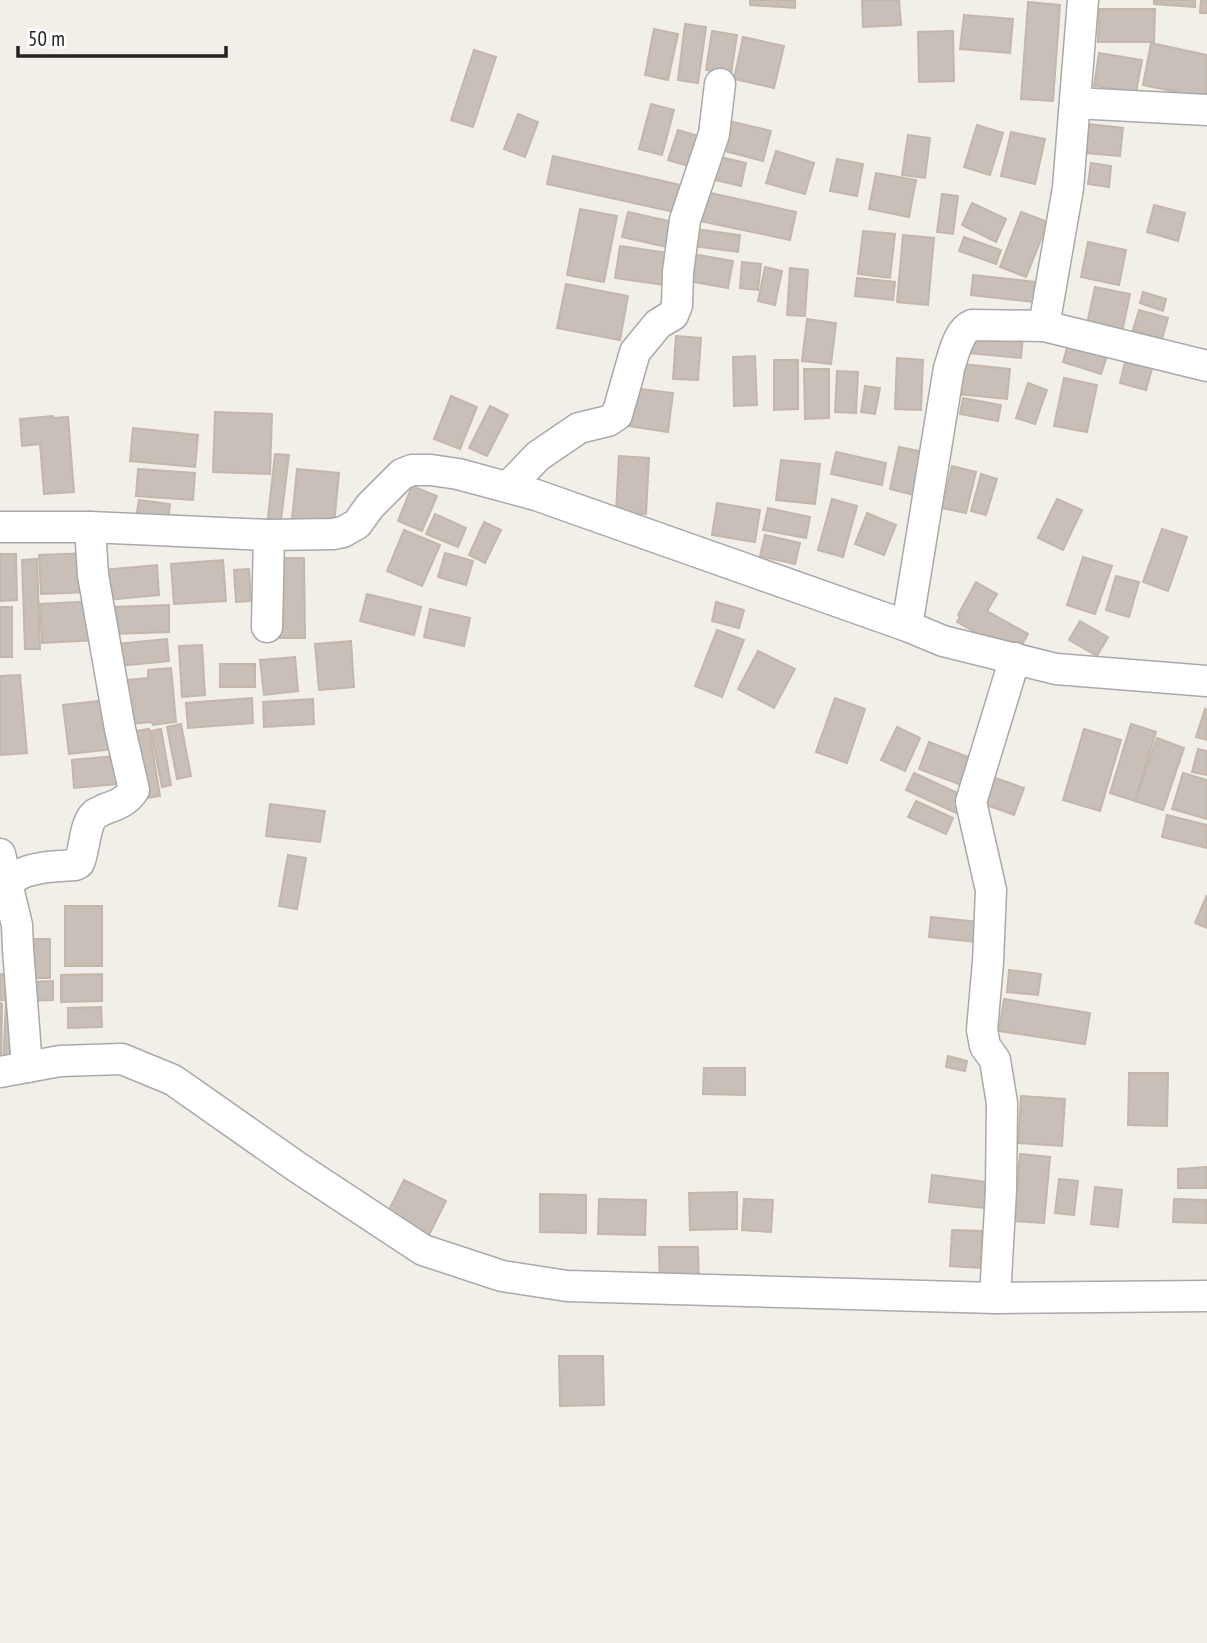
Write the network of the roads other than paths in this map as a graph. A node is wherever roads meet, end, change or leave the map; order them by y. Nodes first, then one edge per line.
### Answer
1 (1083, 0) edge
2 (720, 84) dead end
3 (1075, 103) junction
4 (1207, 110) edge
5 (1044, 326) junction
6 (1207, 366) edge
7 (508, 487) junction
8 (0, 527) edge
9 (90, 527) junction
10 (269, 535) junction
11 (907, 626) junction
12 (267, 627) dead end
13 (1015, 658) junction
14 (1207, 681) edge
15 (2, 872) edge
16 (14, 1070) edge
17 (1207, 1296) edge
18 (995, 1298) junction

1 - 3 street
2 - 7 street
3 - 4 street
3 - 5 street
5 - 6 street
5 - 11 street
7 - 10 street
7 - 11 street
8 - 9 street
9 - 10 street
9 - 15 street
10 - 12 street
11 - 13 street
13 - 14 street
13 - 18 street
15 - 16 street
16 - 18 street
17 - 18 street

